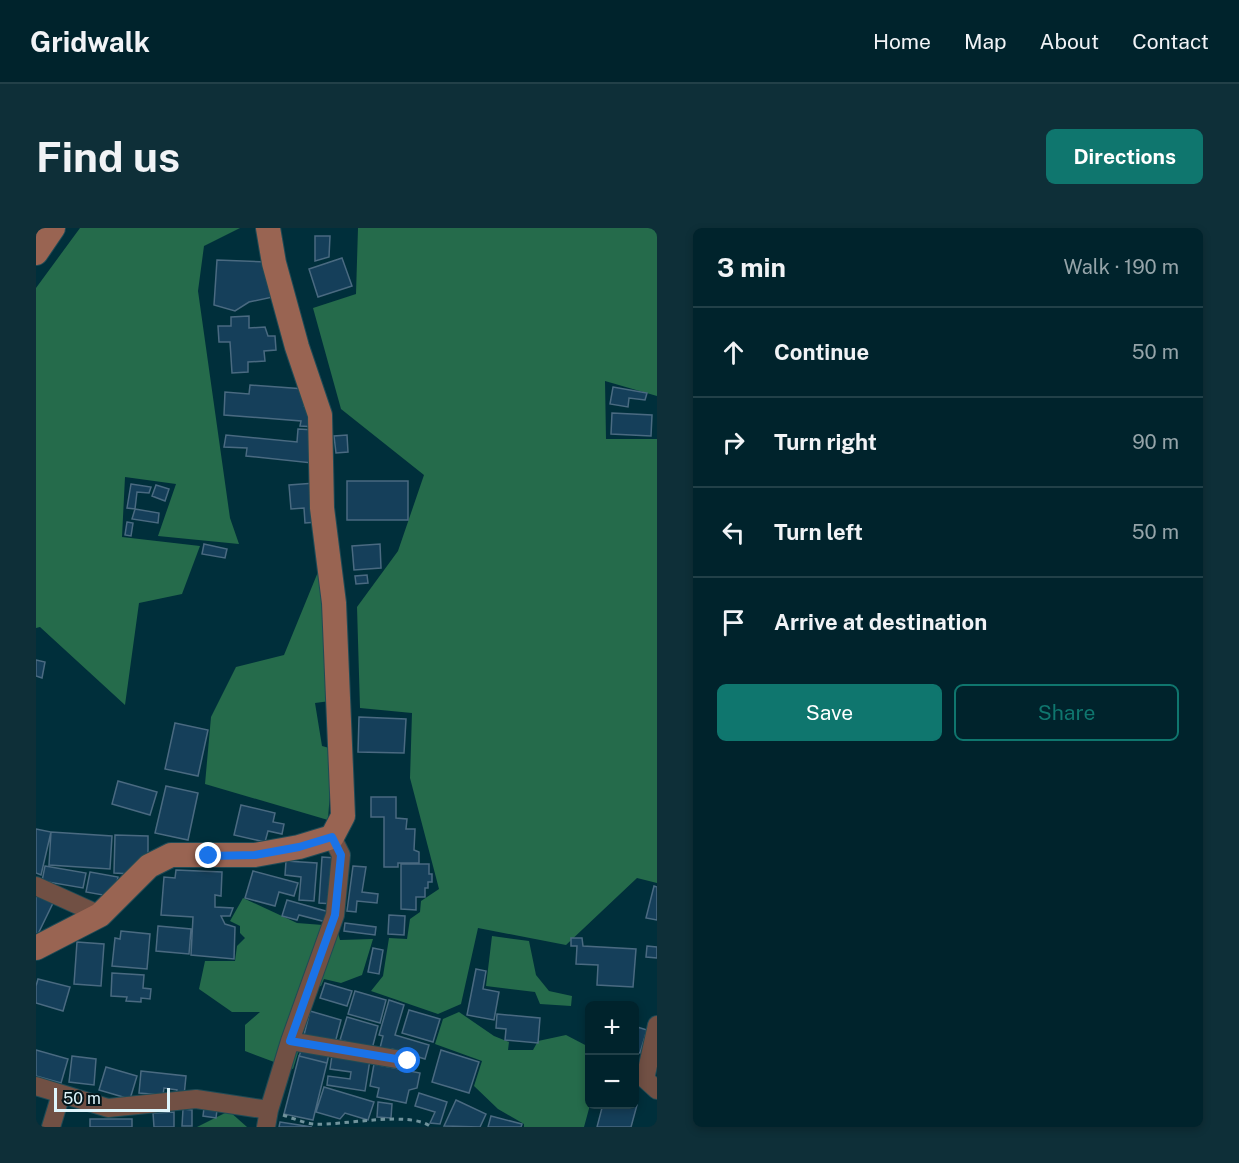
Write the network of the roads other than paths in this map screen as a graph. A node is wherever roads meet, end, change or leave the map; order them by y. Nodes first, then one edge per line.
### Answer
1 (53, 228) edge
2 (268, 228) edge
3 (36, 253) edge
4 (332, 837) junction
5 (36, 886) edge
6 (100, 915) junction
7 (36, 948) edge
8 (657, 1025) edge
9 (290, 1041) junction
10 (408, 1061) dead end
11 (36, 1086) edge
12 (657, 1090) edge
13 (61, 1094) junction
14 (268, 1119) edge
15 (51, 1127) edge

1 - 3 street
2 - 4 street
4 - 6 street
4 - 9 street
5 - 6 street
6 - 7 street
8 - 12 street
9 - 10 street
9 - 14 street
11 - 13 street
13 - 14 street
13 - 15 street

